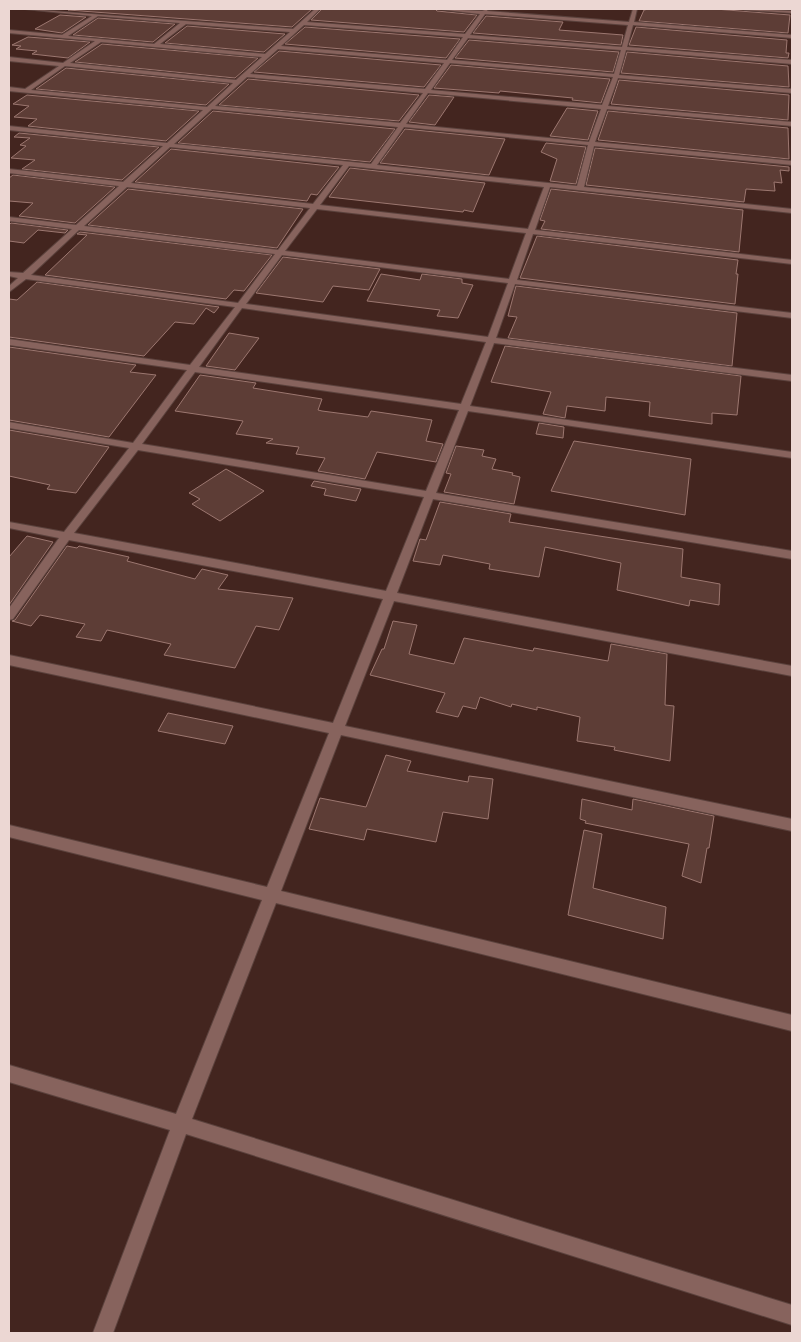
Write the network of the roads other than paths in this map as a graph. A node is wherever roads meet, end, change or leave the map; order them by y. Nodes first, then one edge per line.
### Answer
1 (27, 9) edge
2 (127, 9) edge
3 (318, 9) edge
4 (440, 9) edge
5 (635, 9) edge
6 (745, 9) edge
7 (485, 10) edge
8 (792, 12) edge
9 (97, 15) junction
10 (116, 16) junction
11 (185, 22) junction
12 (302, 23) junction
13 (631, 24) junction
14 (294, 31) junction
15 (9, 32) edge
16 (792, 36) edge
17 (464, 37) junction
18 (63, 38) junction
19 (99, 41) junction
20 (156, 45) junction
21 (277, 48) junction
22 (624, 49) junction
23 (268, 56) junction
24 (9, 59) edge
25 (17, 60) junction
26 (447, 62) junction
27 (792, 62) edge
28 (62, 65) junction
29 (9, 66) edge
30 (246, 75) junction
31 (616, 76) junction
32 (238, 82) junction
33 (9, 89) edge
34 (27, 90) junction
35 (792, 91) edge
36 (427, 92) junction
37 (603, 107) junction
38 (208, 108) junction
39 (792, 124) edge
40 (403, 126) junction
41 (9, 128) edge
42 (591, 144) junction
43 (170, 145) junction
44 (348, 163) junction
45 (792, 163) edge
46 (373, 166) junction
47 (9, 170) edge
48 (124, 184) junction
49 (548, 184) junction
50 (580, 188) junction
51 (316, 206) junction
52 (792, 211) edge
53 (9, 219) edge
54 (78, 228) junction
55 (530, 230) junction
56 (280, 254) junction
57 (792, 262) edge
58 (9, 274) edge
59 (24, 276) junction
60 (513, 281) junction
61 (9, 290) edge
62 (242, 306) junction
63 (792, 316) edge
64 (491, 340) junction
65 (9, 342) edge
66 (193, 368) junction
67 (792, 378) edge
68 (464, 408) junction
69 (9, 424) edge
70 (136, 446) junction
71 (792, 455) edge
72 (428, 494) junction
73 (9, 525) edge
74 (66, 536) junction
75 (792, 555) edge
76 (390, 596) junction
77 (9, 616) edge
78 (9, 660) edge
79 (792, 671) edge
80 (338, 729) junction
81 (792, 825) edge
82 (9, 831) edge
83 (272, 895) junction
84 (792, 1023) edge
85 (9, 1073) edge
86 (181, 1124) junction
87 (792, 1315) edge
88 (103, 1333) edge

1 - 9 street
2 - 10 street
3 - 12 street
4 - 7 street
5 - 13 street
6 - 8 street
7 - 13 street
7 - 17 street
9 - 10 street
9 - 18 street
10 - 11 street
11 - 14 street
11 - 20 street
12 - 14 street
12 - 17 street
13 - 16 street
13 - 22 street
14 - 21 street
15 - 18 street
17 - 22 street
17 - 26 street
18 - 19 street
19 - 20 street
19 - 28 street
20 - 23 street
21 - 23 street
21 - 26 street
22 - 27 street
22 - 31 street
23 - 30 street
24 - 25 street
25 - 28 street
25 - 29 street
26 - 31 street
26 - 36 street
28 - 32 street
28 - 34 street
30 - 32 street
30 - 36 street
31 - 35 street
31 - 37 street
32 - 38 street
33 - 34 street
34 - 38 street
36 - 37 street
36 - 40 street
37 - 39 street
37 - 42 street
38 - 40 street
38 - 43 street
40 - 42 street
40 - 46 street
41 - 43 street
42 - 45 street
42 - 50 street
43 - 44 street
43 - 48 street
44 - 46 street
44 - 51 street
46 - 49 street
47 - 48 street
48 - 51 street
48 - 54 street
49 - 50 street
49 - 55 street
50 - 52 street
51 - 55 street
51 - 56 street
53 - 54 street
54 - 56 street
54 - 59 street
55 - 57 street
55 - 60 street
56 - 60 street
56 - 62 street
58 - 59 street
59 - 61 street
59 - 62 street
60 - 63 street
60 - 64 street
62 - 64 street
62 - 66 street
64 - 67 street
64 - 68 street
65 - 66 street
66 - 68 street
66 - 70 street
68 - 71 street
68 - 72 street
69 - 70 street
70 - 72 street
70 - 74 street
72 - 75 street
72 - 76 street
73 - 74 street
74 - 76 street
74 - 77 street
76 - 79 street
76 - 80 street
78 - 80 street
80 - 81 street
80 - 83 street
82 - 83 street
83 - 84 street
83 - 86 street
85 - 86 street
86 - 87 street
86 - 88 street

